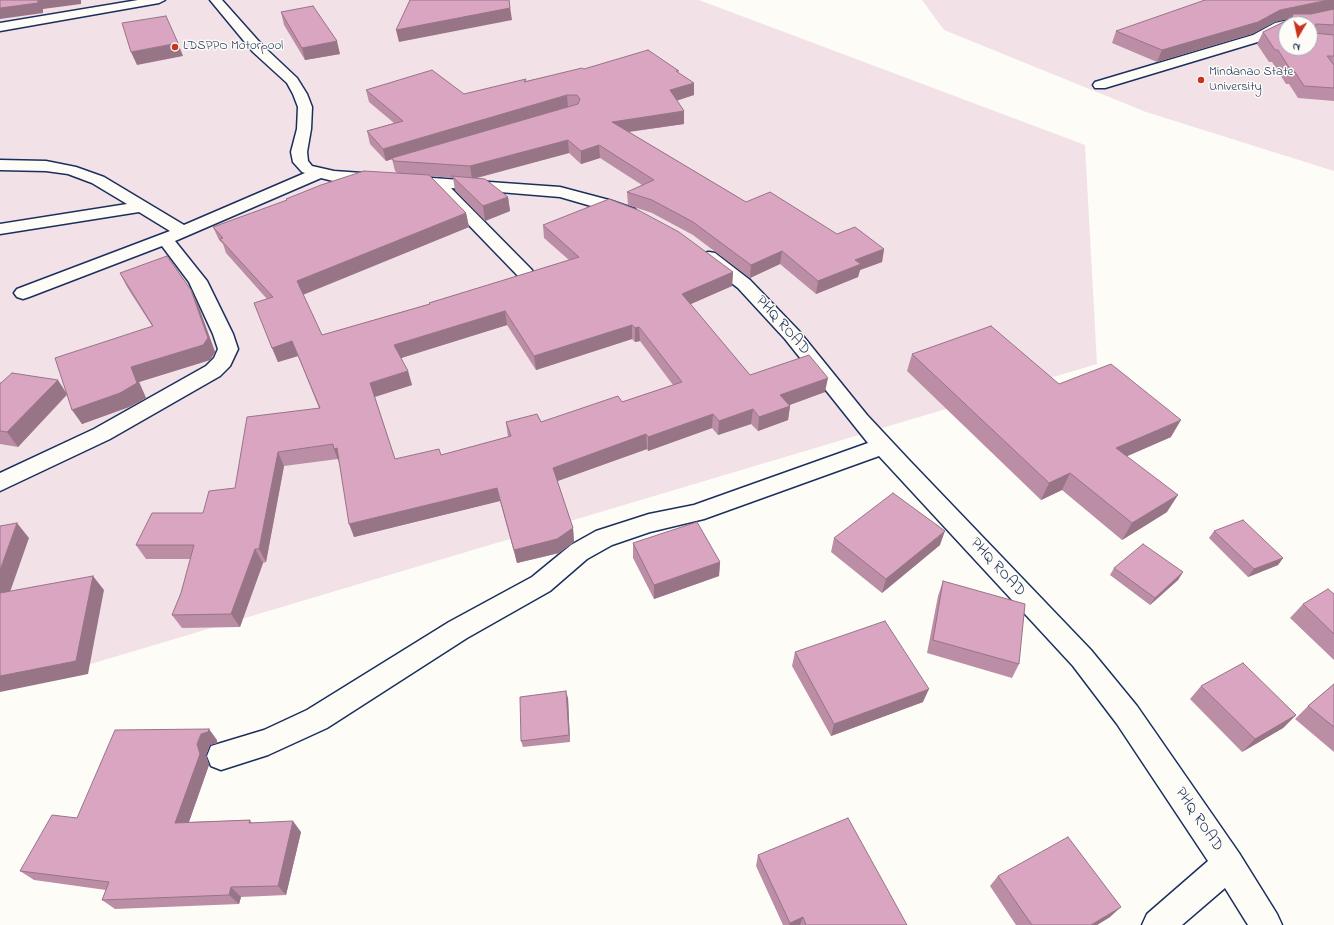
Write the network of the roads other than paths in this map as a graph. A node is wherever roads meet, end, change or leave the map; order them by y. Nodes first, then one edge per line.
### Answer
1 (159, 0) edge
2 (216, 0) edge
3 (1334, 14) edge
4 (0, 27) edge
5 (1257, 38) junction
6 (1278, 40) edge
7 (1100, 85) dead end
8 (0, 165) edge
9 (391, 166) edge
10 (319, 173) junction
11 (353, 177) junction
12 (436, 182) junction
13 (142, 207) junction
14 (645, 218) edge
15 (0, 229) edge
16 (183, 232) junction
17 (165, 239) junction
18 (692, 245) edge
19 (525, 273) edge
20 (23, 293) dead end
21 (883, 446) junction
22 (0, 483) edge
23 (221, 756) dead end
24 (1228, 864) junction
25 (1158, 925) edge
26 (1266, 925) edge

1 - 4 street
2 - 10 street
3 - 5 street
5 - 6 street
5 - 7 street
8 - 13 street
9 - 11 street
10 - 11 street
10 - 16 street
11 - 12 street
12 - 14 street
12 - 19 street
13 - 15 street
13 - 16 street
16 - 17 street
17 - 20 street
17 - 22 street
18 - 21 street, PHQ ROAD
21 - 23 street
21 - 24 street, PHQ ROAD
24 - 25 street
24 - 26 street, PHQ ROAD

